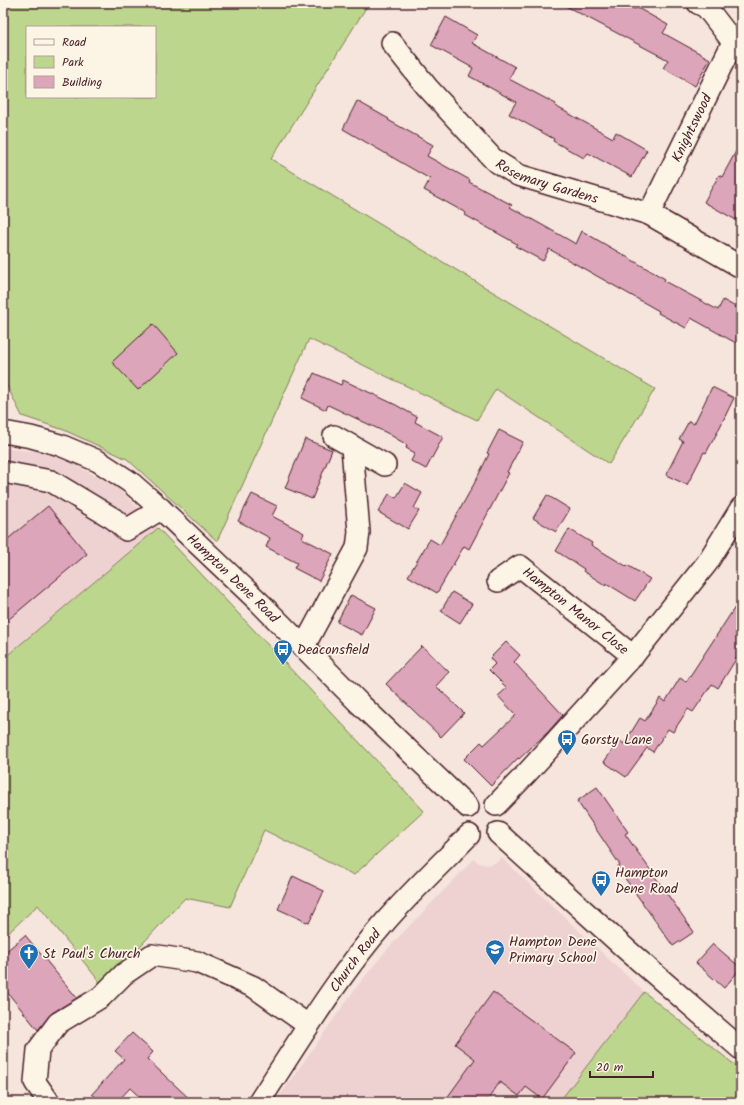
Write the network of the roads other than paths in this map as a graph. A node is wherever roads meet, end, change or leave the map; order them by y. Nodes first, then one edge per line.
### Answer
1 (698, 3) edge
2 (737, 41) edge
3 (392, 43) dead end
4 (650, 214) junction
5 (741, 267) edge
6 (3, 433) edge
7 (334, 436) dead end
8 (352, 447) junction
9 (385, 465) dead end
10 (3, 472) edge
11 (741, 508) edge
12 (161, 509) junction
13 (498, 581) dead end
14 (304, 648) junction
15 (633, 656) junction
16 (496, 805) junction
17 (468, 806) junction
18 (498, 833) junction
19 (469, 835) junction
20 (308, 1026) junction
21 (741, 1049) edge
22 (49, 1102) edge
23 (259, 1102) edge

1 - 2 street, Knightswood
2 - 4 street, Knightswood
3 - 4 street, Rosemary Gardens
4 - 5 street, Rosemary Gardens
6 - 12 street, Hampton Dene Road
7 - 8 street
8 - 9 street
8 - 14 street
10 - 12 street
11 - 15 street
12 - 14 street, Hampton Dene Road
13 - 15 street, Hampton Manor Close
14 - 17 street, Hampton Dene Road
15 - 16 street
16 - 17 street
16 - 18 street
17 - 19 street
18 - 19 street
18 - 21 street
19 - 20 street, Church Road
20 - 22 street
20 - 23 street, Church Road

